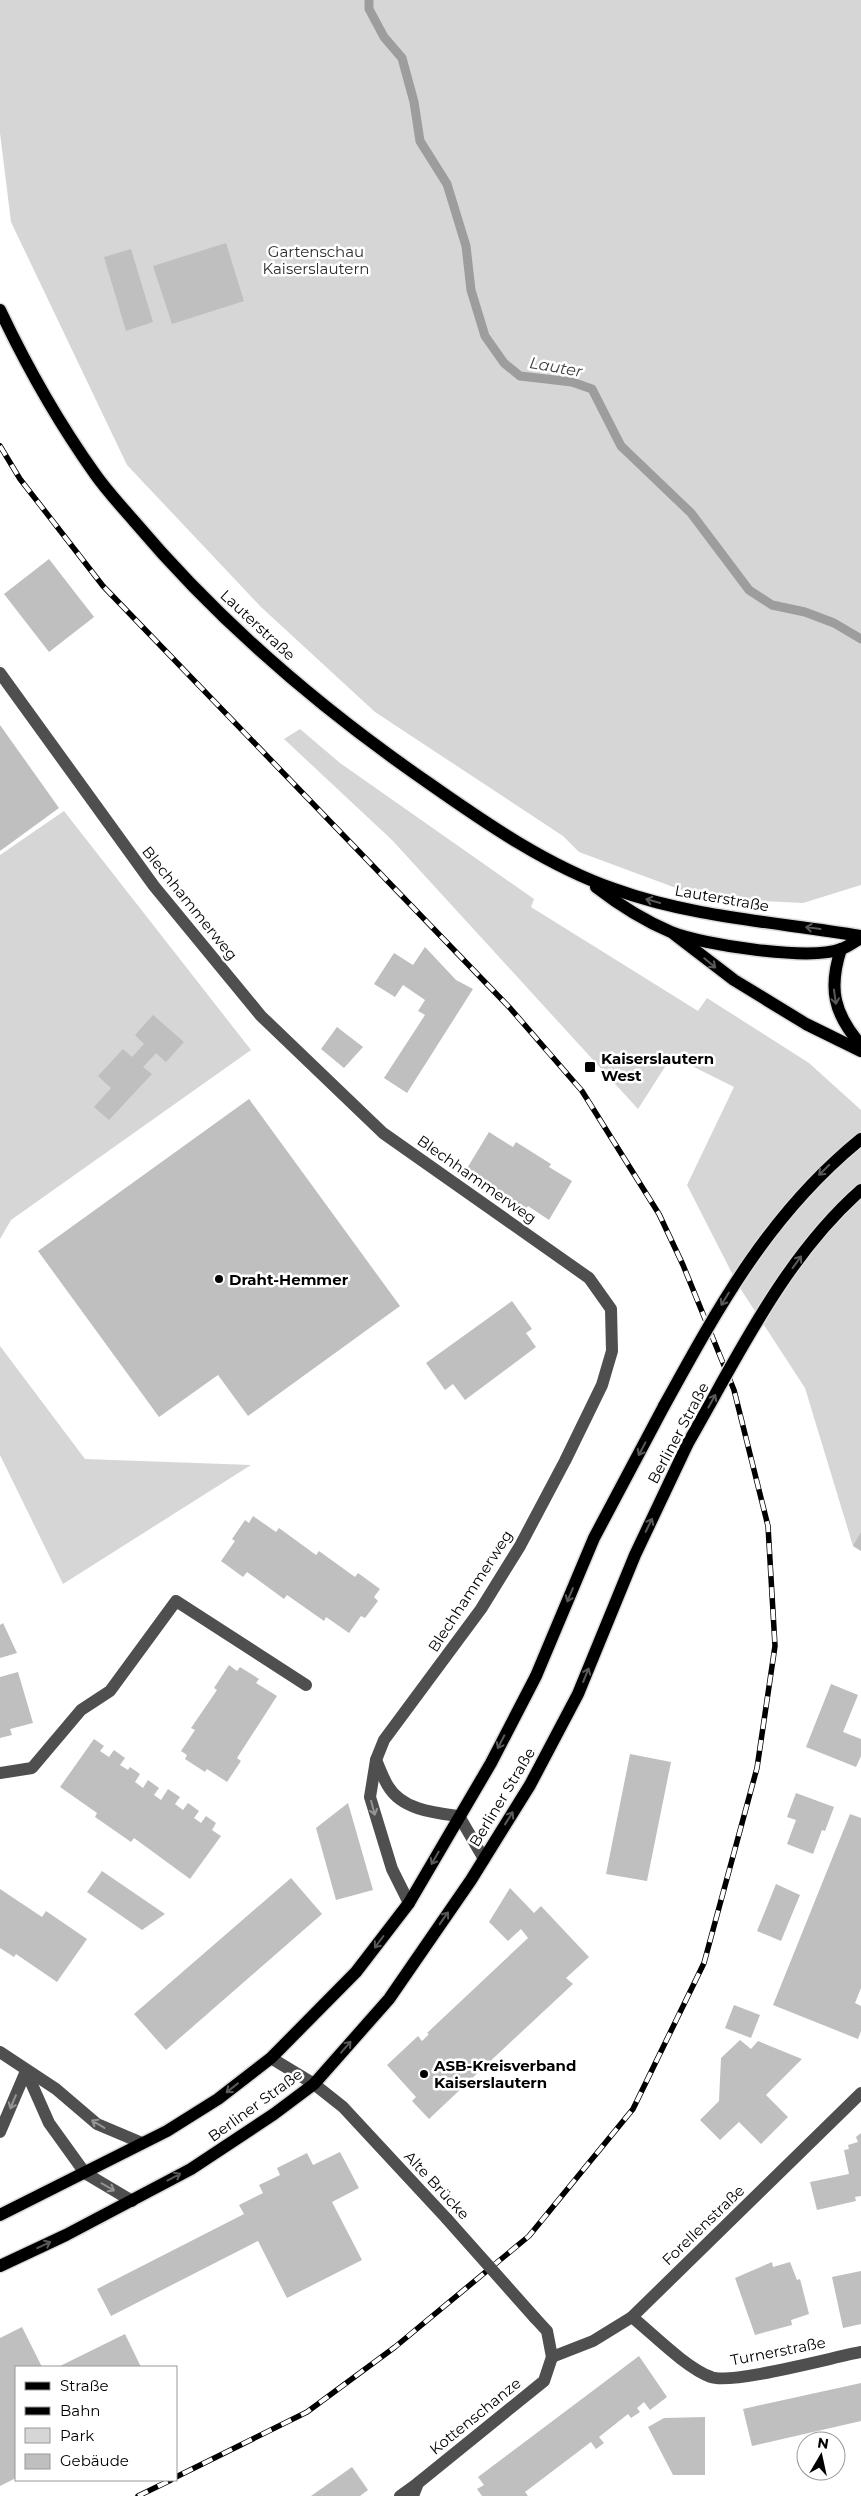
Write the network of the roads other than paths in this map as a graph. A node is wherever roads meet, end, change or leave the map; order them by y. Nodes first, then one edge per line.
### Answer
1 (0, 310) edge
2 (0, 673) edge
3 (582, 876) junction
4 (672, 932) junction
5 (861, 937) edge
6 (841, 949) junction
7 (861, 1045) edge
8 (861, 1051) edge
9 (861, 1139) edge
10 (861, 1190) edge
11 (306, 1685) dead end
12 (376, 1760) junction
13 (0, 1773) edge
14 (459, 1816) junction
15 (484, 1859) junction
16 (409, 1903) junction
17 (0, 2052) edge
18 (271, 2058) junction
19 (26, 2071) junction
20 (314, 2084) junction
21 (861, 2093) edge
22 (0, 2132) edge
23 (142, 2143) junction
24 (85, 2174) junction
25 (132, 2201) junction
26 (0, 2216) edge
27 (0, 2266) edge
28 (632, 2317) junction
29 (861, 2352) edge
30 (552, 2357) junction
31 (418, 2482) junction
32 (400, 2496) edge
33 (413, 2496) edge

1 - 3 main road, Lauterstraße
2 - 12 street, Blechhammerweg
3 - 4 main road, Lauterstraße
5 -> 3 main road, Lauterstraße
4 - 6 main road, Lauterstraße
4 -> 8 main road
5 - 6 main road, Lauterstraße
6 -> 7 main road
9 -> 14 main road, Berliner Straße, bridge
15 -> 10 main road, Berliner Straße, bridge
11 - 13 street
12 - 14 street
12 -> 16 street, Blechhammerweg
14 - 15 street
14 -> 16 main road, Berliner Straße
20 -> 15 main road, Berliner Straße
16 -> 18 main road, Berliner Straße
17 - 19 street
18 - 20 street, Alte Brücke
18 -> 23 main road, Berliner Straße
19 -> 22 street
23 -> 19 street
19 - 24 street
25 -> 20 main road, Berliner Straße
20 - 30 street, Alte Brücke, bridge
21 - 28 street, Forellenstraße
23 - 24 main road, Berliner Straße
24 -> 25 street
24 - 26 main road, Berliner Straße
27 -> 25 main road, Berliner Straße
28 - 29 street, Turnerstraße
28 - 30 street, Forellenstraße
30 - 31 street, Kottenschanze
31 - 32 street, Kottenschanze
31 - 33 street

